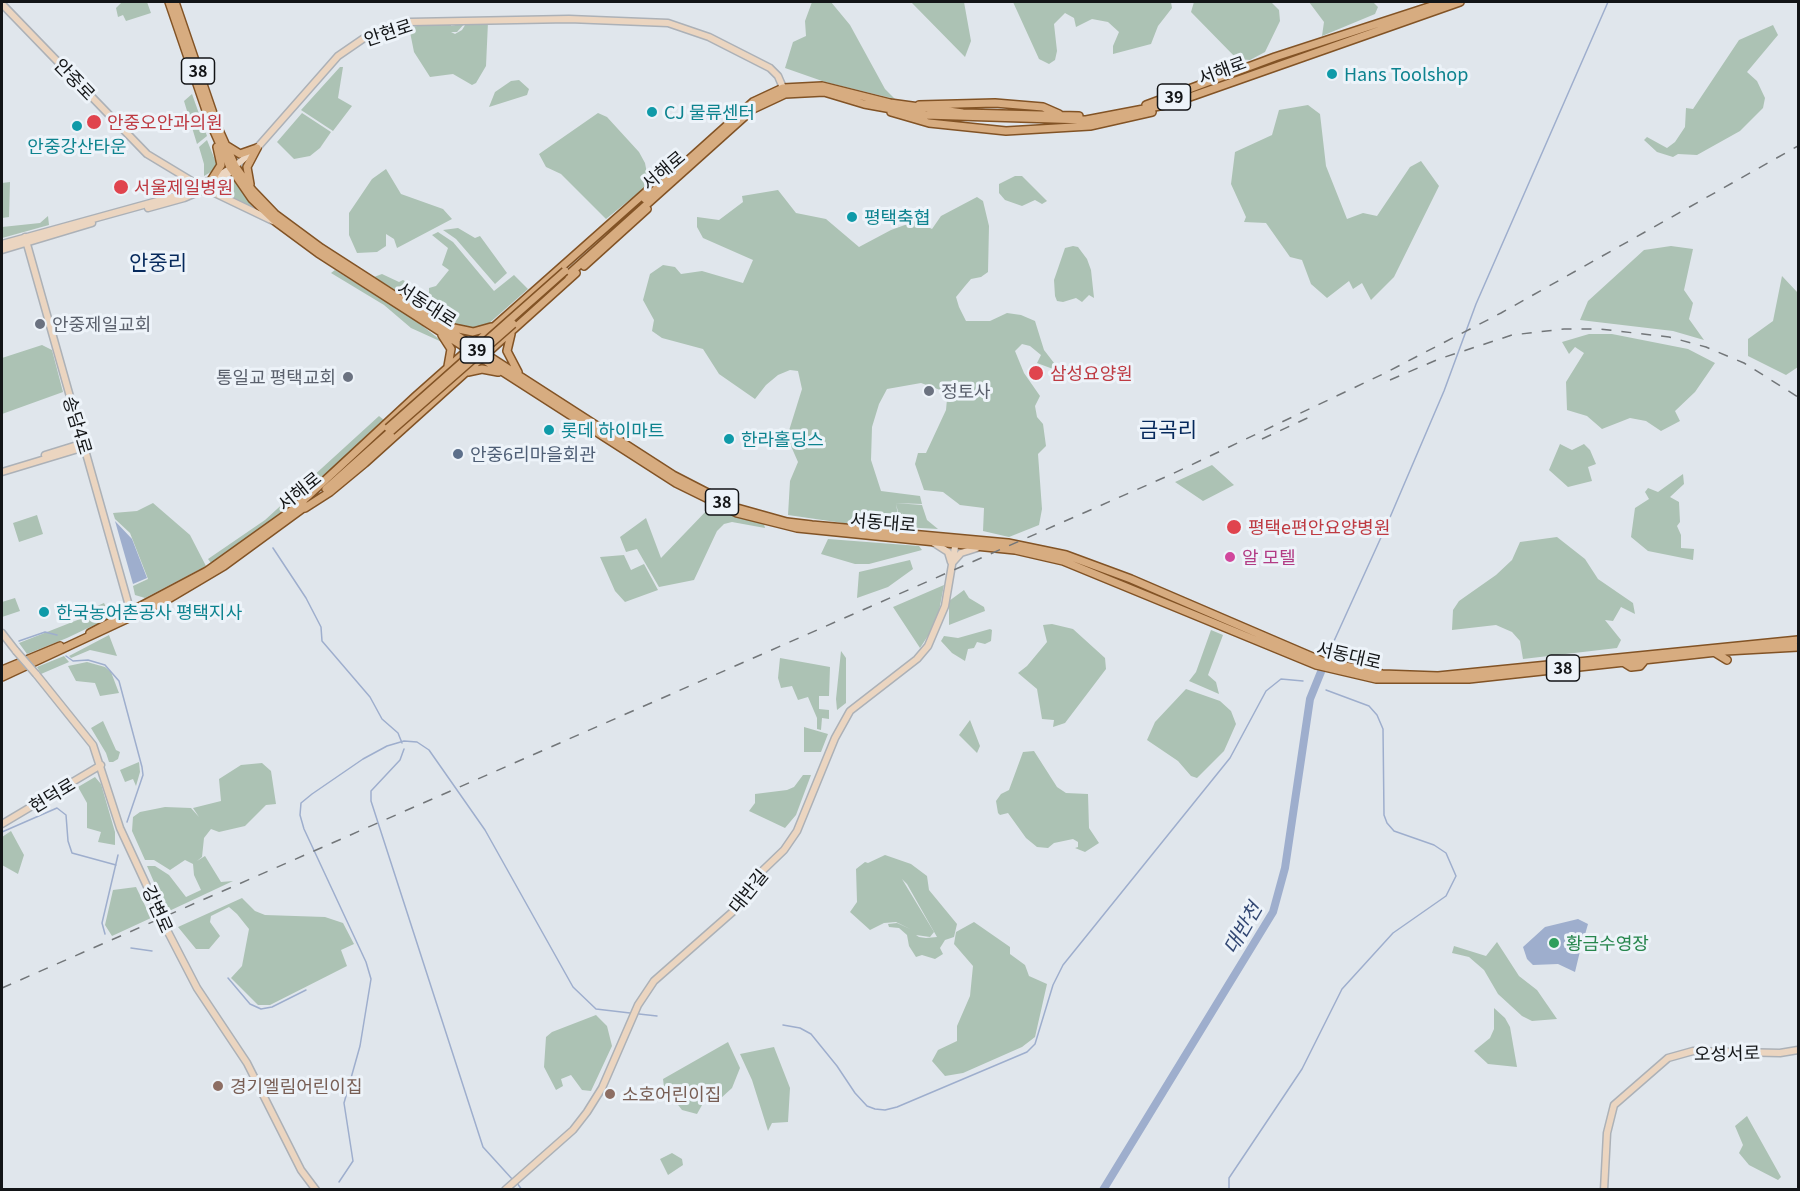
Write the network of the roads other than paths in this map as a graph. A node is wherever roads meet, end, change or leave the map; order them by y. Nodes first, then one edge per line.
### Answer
1 (169, 2) edge
2 (175, 2) edge
3 (1444, 2) edge
4 (1460, 2) edge
5 (2, 4) edge
6 (784, 91) junction
7 (1170, 104) junction
8 (904, 105) junction
9 (881, 107) junction
10 (1062, 116) junction
11 (215, 136) junction
12 (223, 140) junction
13 (257, 148) junction
14 (701, 158) junction
15 (232, 168) junction
16 (678, 169) junction
17 (212, 179) junction
18 (202, 187) junction
19 (252, 190) junction
20 (276, 222) junction
21 (28, 239) junction
22 (2, 244) edge
23 (2, 250) edge
24 (566, 273) junction
25 (434, 324) junction
26 (496, 325) junction
27 (514, 329) junction
28 (471, 347) junction
29 (484, 356) junction
30 (448, 368) junction
31 (506, 374) junction
32 (463, 375) junction
33 (522, 376) junction
34 (389, 430) junction
35 (87, 444) junction
36 (2, 470) edge
37 (305, 508) junction
38 (293, 510) junction
39 (931, 541) junction
40 (955, 541) junction
41 (983, 546) junction
42 (952, 563) junction
43 (132, 612) junction
44 (2, 633) edge
45 (1798, 640) edge
46 (1798, 647) edge
47 (1714, 652) junction
48 (1727, 660) dead end
49 (1320, 664) junction
50 (1329, 666) junction
51 (2, 670) edge
52 (2, 677) edge
53 (101, 765) junction
54 (2, 824) edge
55 (1798, 1050) edge
56 (316, 1190) edge
57 (505, 1190) edge
58 (1604, 1190) edge

1 - 11 main road, 서동대로 / 38
2 - 12 main road, 서동대로 / 38
3 - 10 main road, 서해로 / 39
4 - 7 main road, 서해로 / 39
5 - 18 street, 안중로
6 - 8 main road, 서해로 / 39
6 - 9 main road, 서해로 / 39
6 - 13 street, 안현로
6 - 14 main road, 서해로 / 39
6 - 16 main road, 서해로 / 39
7 - 9 main road, 서해로 / 39
7 - 9 main road
8 - 10 main road, 서해로 / 39
8 - 10 main road
11 - 15 main road, 서동대로 / 38
11 - 17 main road
12 - 13 main road
12 - 15 main road, 서동대로 / 38
13 - 15 street, 안현로
13 - 19 main road
14 - 24 main road, 서해로 / 39
14 - 27 main road
15 - 17 street, 안현로
15 - 18 street, 안현로
15 - 19 main road, 서동대로 / 38
15 - 20 main road, 서동대로 / 38
16 - 24 main road, 서해로 / 39
16 - 26 main road
17 - 18 street, 안현로
18 - 20 street, 안중로
18 - 21 street, 안현로
19 - 25 main road, 서동대로 / 38
20 - 25 main road, 서동대로 / 38
21 - 22 street, 안현로
21 - 23 street, 안현로
21 - 35 street, 송담4로
24 - 34 main road, 서해로 / 39, bridge
25 - 26 main road
25 - 28 main road, 서동대로 / 38
25 - 30 main road
26 - 28 main road
27 - 29 main road
27 - 33 main road
28 - 29 main road, 서동대로 / 38
28 - 30 main road
29 - 31 main road, 서동대로 / 38
29 - 32 main road
29 - 33 main road, 서동대로 / 38
30 - 38 main road
31 - 32 main road
31 - 39 main road, 서동대로 / 38
32 - 37 main road
33 - 40 main road, 서동대로 / 38
34 - 37 main road, 서해로 / 39
34 - 38 main road, 서해로 / 39
35 - 36 street
35 - 43 street, 송담4로
37 - 52 main road, 서해로 / 39
38 - 43 main road, 서해로 / 39
39 - 40 main road, 서동대로 / 38
39 - 42 street
40 - 41 main road, 서동대로 / 38
40 - 42 street, 대반길
40 - 49 main road, 서동대로 / 38
41 - 42 street
41 - 49 main road, 서동대로 / 38
42 - 57 street, 대반길
43 - 51 main road, 서해로 / 39
44 - 53 street, 강변로, bridge
45 - 50 main road, 서동대로 / 38
46 - 47 main road, 서동대로 / 38
47 - 48 main road
47 - 50 main road, 서동대로 / 38
49 - 50 main road, 서동대로 / 38
53 - 54 street, 현덕로
53 - 56 street, 강변로, bridge
55 - 58 street, 오성서로

